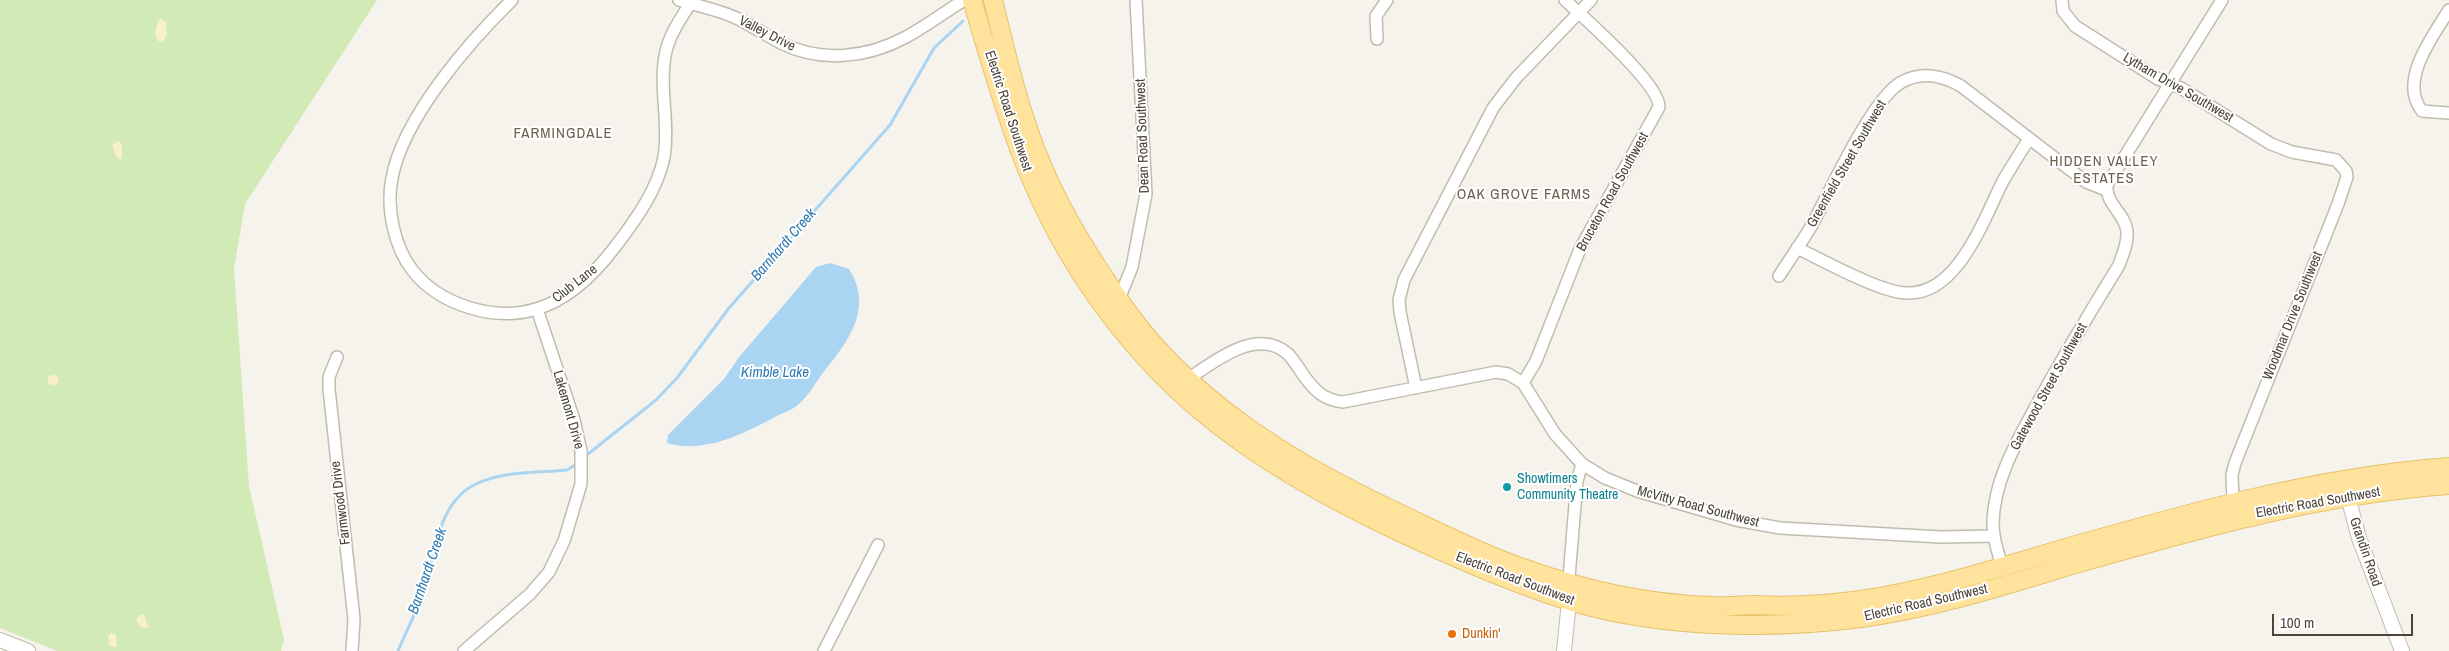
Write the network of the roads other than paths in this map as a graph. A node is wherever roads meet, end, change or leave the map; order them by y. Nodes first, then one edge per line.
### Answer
1 (512, 0) edge
2 (964, 0) edge
3 (972, 0) edge
4 (992, 0) edge
5 (1136, 0) edge
6 (1386, 0) edge
7 (1565, 0) edge
8 (1590, 0) edge
9 (2062, 0) edge
10 (2222, 0) edge
11 (684, 2) edge
12 (2449, 10) edge
13 (1578, 13) junction
14 (1377, 38) dead end
15 (2170, 83) junction
16 (2449, 113) edge
17 (2029, 139) junction
18 (2310, 155) joint
19 (2106, 190) junction
20 (1797, 248) junction
21 (1779, 276) dead end
22 (1119, 299) junction
23 (537, 309) junction
24 (337, 357) dead end
25 (1188, 379) junction
26 (1523, 383) junction
27 (1416, 388) junction
28 (1582, 464) junction
29 (2449, 467) edge
30 (2344, 478) junction
31 (2449, 485) edge
32 (2347, 496) junction
33 (2233, 501) junction
34 (1994, 536) junction
35 (878, 545) dead end
36 (2002, 566) junction
37 (2029, 579) junction
38 (1568, 582) junction
39 (1569, 601) junction
40 (0, 640) edge
41 (28, 651) edge
42 (352, 651) edge
43 (464, 651) edge
44 (824, 651) edge
45 (1564, 651) edge
46 (2402, 651) edge

1 - 23 street, Club Lane
2 - 11 street, Valley Drive
3 - 39 main road, Electric Road Southwest
4 - 22 main road, Electric Road Southwest
5 - 22 street, Dean Road Southwest
6 - 14 street
7 - 13 street, Bruceton Road Southwest
8 - 13 street
9 - 15 street, Lytham Drive Southwest
10 - 15 street
11 - 23 street, Club Lane
12 - 16 street
13 - 26 street, Bruceton Road Southwest
13 - 27 street
15 - 18 street, Lytham Drive Southwest
15 - 19 street
17 - 19 street, Greenfield Street Southwest
17 - 20 street
17 - 20 street, Greenfield Street Southwest
18 - 33 street, Woodmar Drive Southwest
19 - 34 street, Gatewood Street Southwest
20 - 21 street, Greenfield Street Southwest
22 - 25 main road, Electric Road Southwest
23 - 43 street, Lakemont Drive
24 - 42 street, Farmwood Drive
25 - 27 street
25 - 38 main road, Electric Road Southwest
26 - 27 street
26 - 28 street, McVitty Road Southwest
28 - 34 street, McVitty Road Southwest
28 - 38 street
29 - 30 main road, Electric Road Southwest
30 - 32 street, Grandin Road
30 - 33 main road, Electric Road Southwest
31 - 32 main road, Electric Road Southwest
32 - 37 main road, Electric Road Southwest
32 - 46 street, Grandin Road
33 - 36 main road, Electric Road Southwest
34 - 36 street, Gatewood Street Southwest
35 - 44 street
36 - 37 street
36 - 38 main road, Electric Road Southwest
37 - 39 main road, Electric Road Southwest
38 - 39 street
39 - 45 street
40 - 41 street

